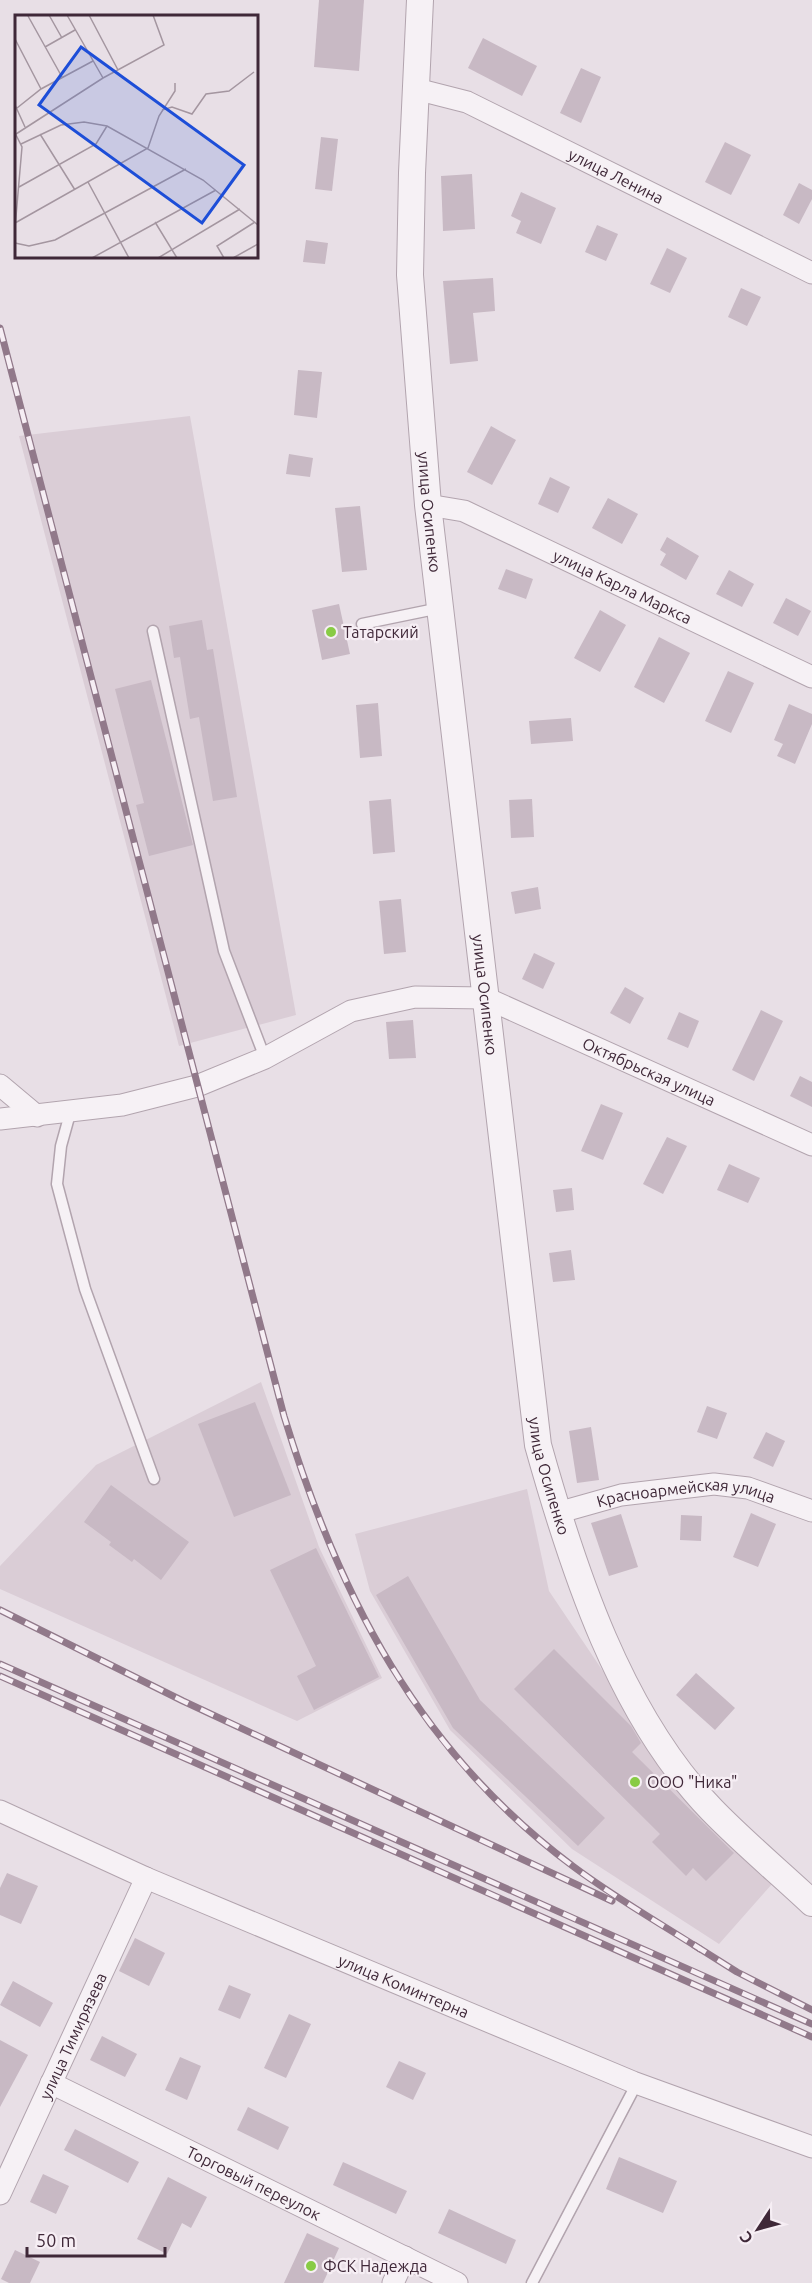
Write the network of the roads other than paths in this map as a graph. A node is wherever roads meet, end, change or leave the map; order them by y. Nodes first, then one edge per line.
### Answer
1 (420, 0) edge
2 (416, 89) junction
3 (812, 273) edge
4 (428, 505) junction
5 (440, 608) junction
6 (362, 624) dead end
7 (153, 630) dead end
8 (812, 677) edge
9 (486, 998) junction
10 (265, 1058) junction
11 (0, 1085) edge
12 (71, 1110) junction
13 (37, 1116) junction
14 (0, 1119) edge
15 (812, 1145) edge
16 (154, 1479) dead end
17 (812, 1511) edge
18 (557, 1514) junction
19 (0, 1811) edge
20 (146, 1878) junction
21 (812, 1903) edge
22 (51, 2083) junction
23 (637, 2084) junction
24 (812, 2147) edge
25 (0, 2194) edge
26 (405, 2257) junction
27 (393, 2283) edge
28 (457, 2283) edge
29 (532, 2283) edge

1 - 2 street, улица Осипенко
2 - 3 street, улица Ленина
2 - 4 street, улица Осипенко
4 - 5 street, улица Осипенко
4 - 8 street, улица Карла Маркса
5 - 6 lane
5 - 9 street, улица Осипенко
7 - 10 lane
9 - 10 street
9 - 15 street, Октябрьская улица
9 - 18 street, улица Осипенко
10 - 12 street
11 - 13 street
12 - 13 street
12 - 16 lane
13 - 14 street
17 - 18 street, Красноармейская улица
18 - 21 street, улица Осипенко
19 - 20 street, улица Коминтерна
20 - 22 street, улица Тимирязева
20 - 23 street, улица Коминтерна
22 - 25 street, улица Тимирязева
22 - 26 street, Торговый переулок
23 - 24 street, улица Коминтерна
23 - 29 lane
26 - 27 street
26 - 28 street, Торговый переулок

